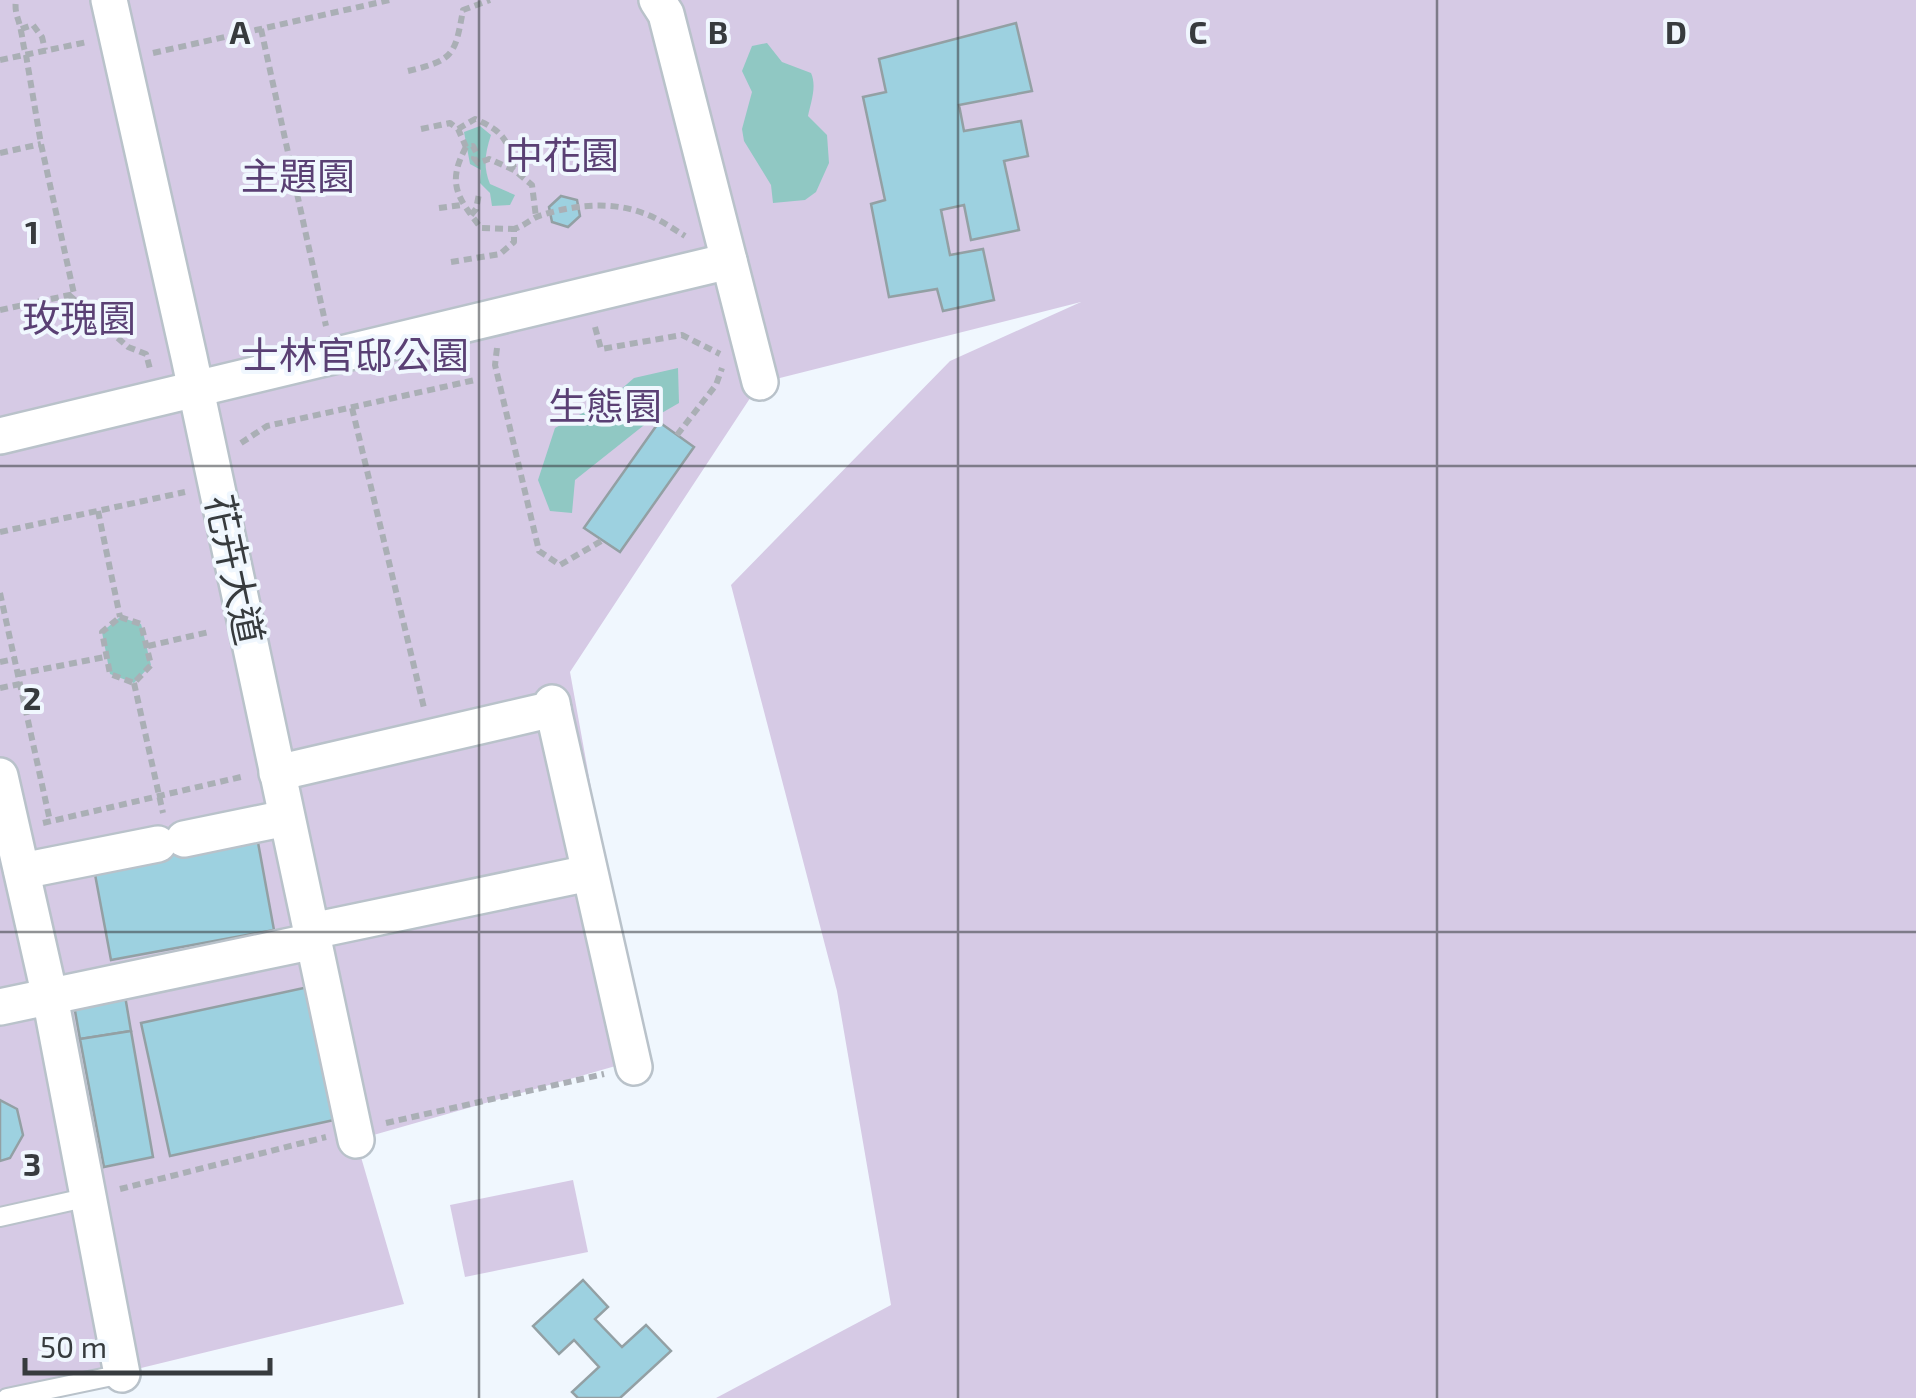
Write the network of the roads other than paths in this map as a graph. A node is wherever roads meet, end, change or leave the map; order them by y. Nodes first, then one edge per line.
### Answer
1 (110, 0) edge
2 (657, 0) edge
3 (730, 262) junction
4 (760, 382) dead end
5 (196, 390) junction
6 (0, 436) edge
7 (276, 772) junction
8 (0, 776) edge
9 (286, 818) junction
10 (11, 849) edge
11 (590, 873) junction
12 (313, 936) junction
13 (50, 997) junction
14 (0, 1007) edge
15 (634, 1067) road end
16 (354, 1135) road end
17 (90, 1197) junction
18 (0, 1217) edge
19 (122, 1374) joint
20 (7, 1398) edge

1 - 5 street, 花卉大道
2 - 3 street
3 - 4 street
3 - 5 street
5 - 6 street
5 - 7 street, 花卉大道
7 - 9 street, 花卉大道
7 - 11 street
8 - 10 street
9 - 10 street
9 - 12 street, 花卉大道
10 - 13 street
11 - 12 street
11 - 15 street
12 - 13 street
12 - 16 street, 花卉大道
13 - 14 street
13 - 17 street
17 - 18 lane
17 - 19 street
19 - 20 lane

